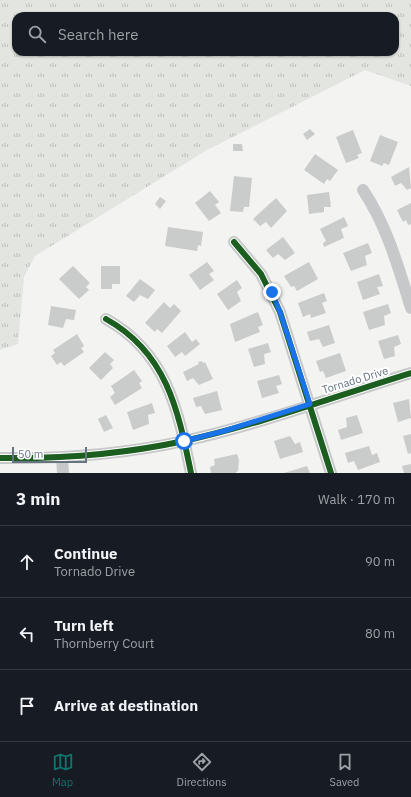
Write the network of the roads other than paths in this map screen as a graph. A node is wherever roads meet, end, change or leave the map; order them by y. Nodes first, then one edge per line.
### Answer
1 (363, 190) dead end
2 (234, 242) dead end
3 (411, 308) edge
4 (106, 319) dead end
5 (411, 373) edge
6 (310, 404) junction
7 (184, 441) junction
8 (0, 458) edge
9 (62, 458) junction
10 (63, 473) edge
11 (192, 473) edge
12 (331, 473) edge

1 - 3 street
2 - 6 street
4 - 7 street
5 - 6 street, Tornado Drive
6 - 7 street, Tornado Drive
6 - 12 street
7 - 9 street, Tornado Drive
7 - 11 street
8 - 9 street, Tornado Drive
9 - 10 street

